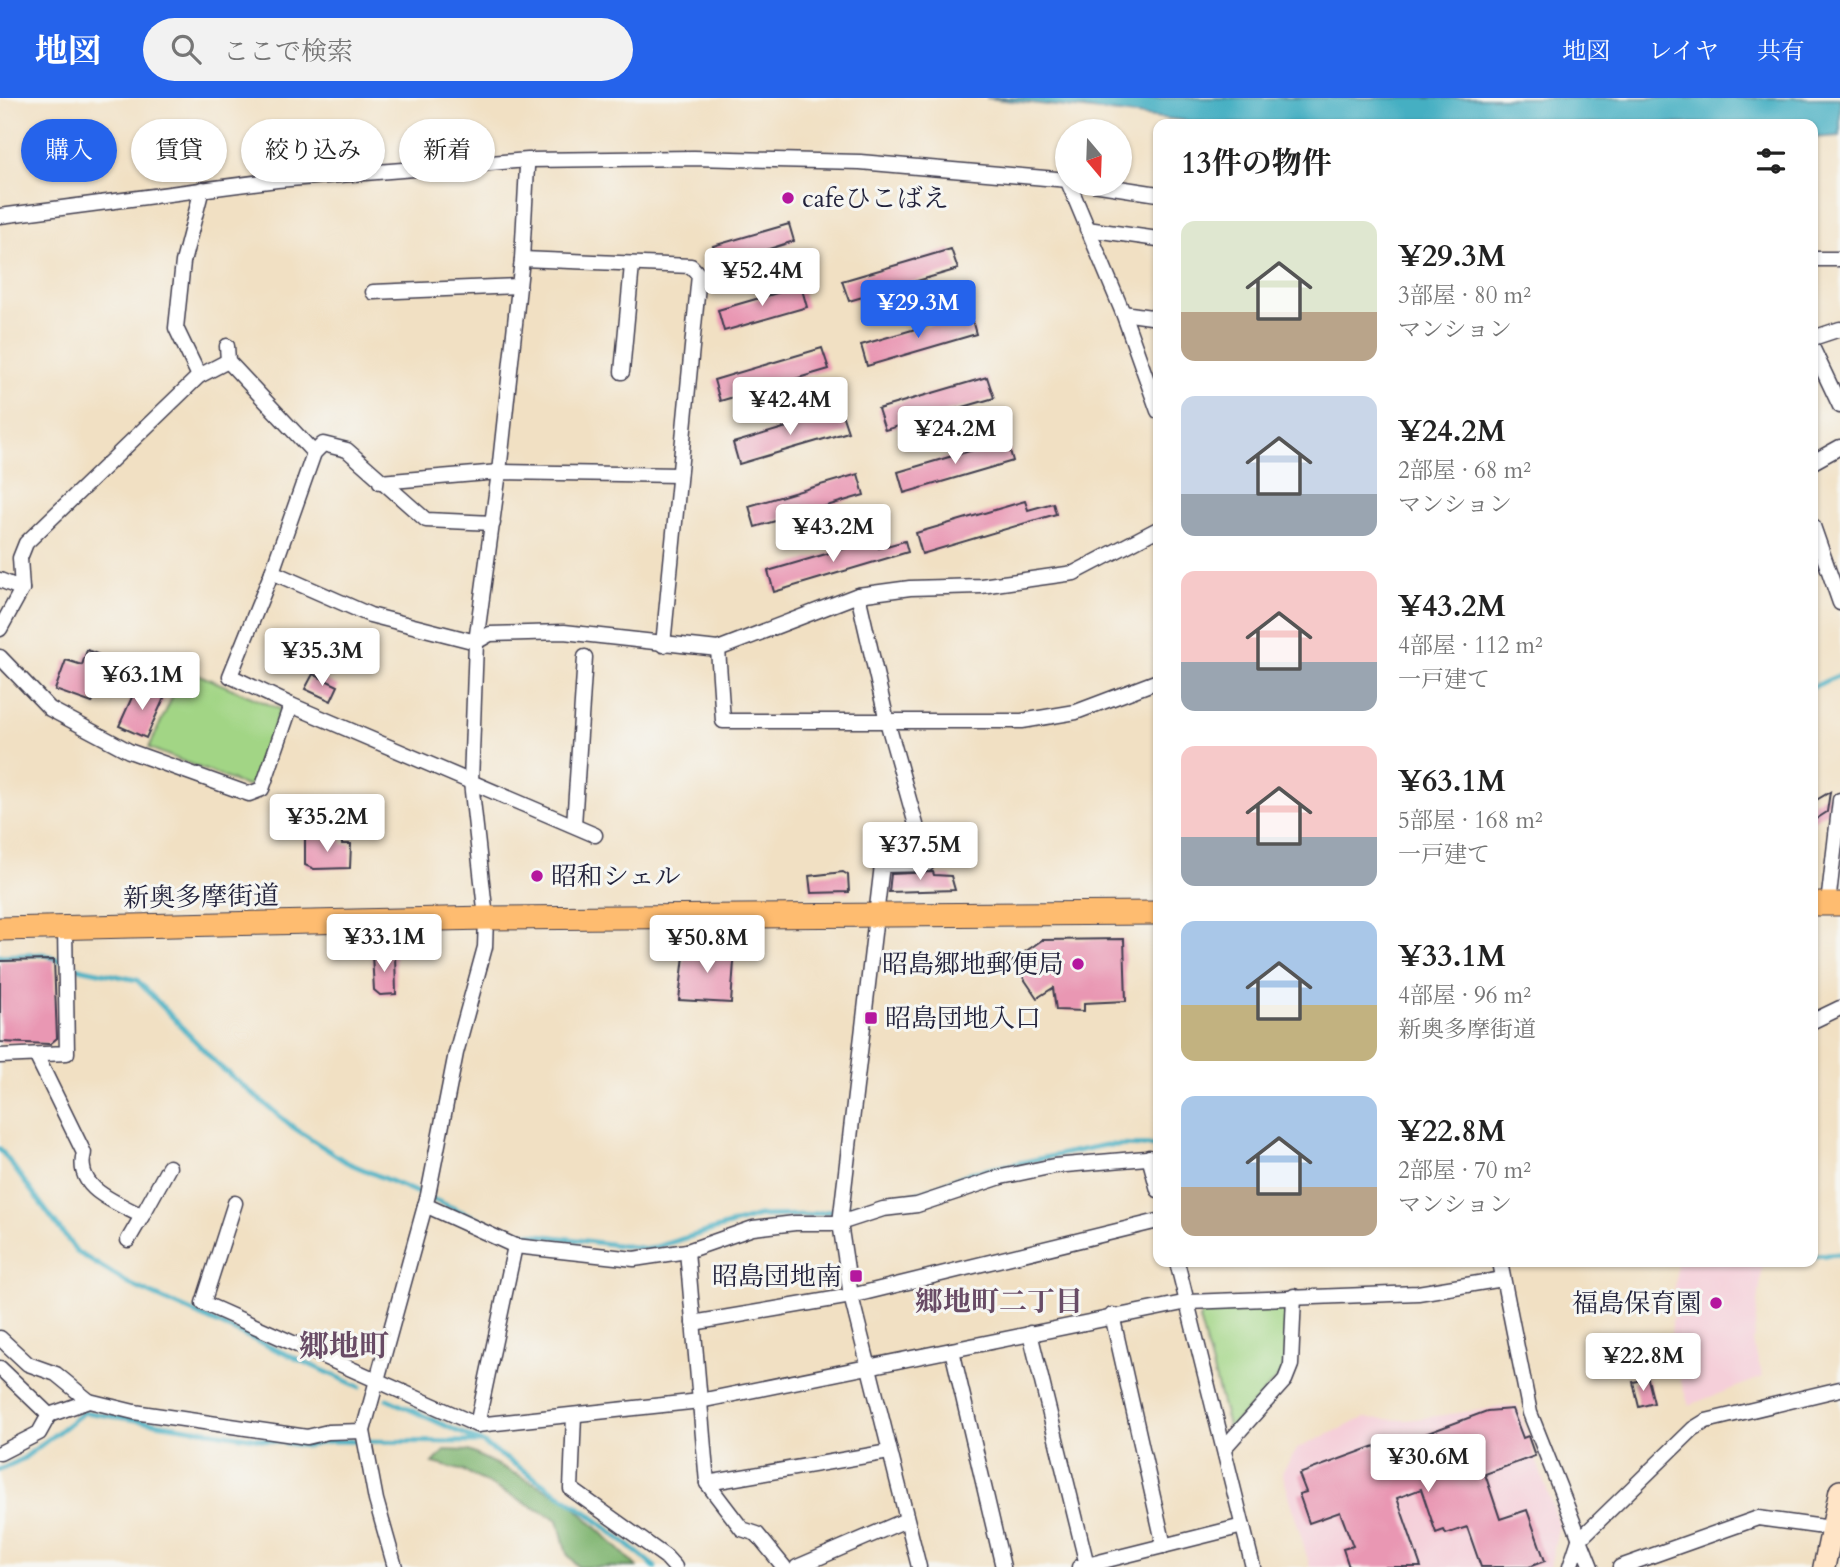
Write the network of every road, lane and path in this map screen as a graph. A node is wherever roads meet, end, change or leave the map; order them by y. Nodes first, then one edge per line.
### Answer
1 (527, 167) dead end
2 (1055, 180) edge
3 (202, 189) junction
4 (1132, 190) edge
5 (1153, 193) edge
6 (1074, 196) edge
7 (0, 216) edge
8 (1087, 229) junction
9 (1153, 238) edge
10 (522, 259) junction
11 (1818, 259) edge
12 (1840, 259) edge
13 (632, 265) junction
14 (519, 286) junction
15 (373, 292) dead end
16 (1123, 313) junction
17 (1153, 317) edge
18 (1840, 329) edge
19 (1818, 336) edge
20 (227, 346) dead end
21 (1818, 360) edge
22 (228, 361) junction
23 (622, 372) dead end
24 (199, 376) junction
25 (1153, 397) edge
26 (1840, 406) edge
27 (1840, 447) edge
28 (314, 453) junction
29 (1818, 458) edge
30 (499, 472) junction
31 (679, 475) junction
32 (380, 482) junction
33 (492, 523) junction
34 (1153, 532) edge
35 (1818, 540) edge
36 (272, 572) junction
37 (0, 580) edge
38 (22, 589) junction
39 (858, 595) junction
40 (1840, 603) edge
41 (0, 629) edge
42 (476, 642) junction
43 (663, 645) junction
44 (718, 649) junction
45 (0, 657) edge
46 (585, 657) dead end
47 (1153, 683) edge
48 (291, 705) junction
49 (887, 721) junction
50 (471, 782) junction
51 (1840, 800) edge
52 (574, 825) junction
53 (596, 835) dead end
54 (1827, 904) edge
55 (1153, 913) edge
56 (878, 915) junction
57 (486, 918) junction
58 (65, 928) junction
59 (0, 929) edge
60 (1840, 1008) edge
61 (1818, 1019) edge
62 (36, 1055) junction
63 (0, 1056) edge
64 (1153, 1157) edge
65 (169, 1167) dead end
66 (426, 1201) junction
67 (235, 1203) dead end
68 (142, 1216) junction
69 (840, 1220) junction
70 (1153, 1222) edge
71 (128, 1240) dead end
72 (515, 1246) junction
73 (687, 1251) junction
74 (1179, 1267) edge
75 (1501, 1267) edge
76 (1503, 1279) junction
77 (851, 1296) junction
78 (1294, 1296) junction
79 (1188, 1302) junction
80 (1112, 1315) junction
81 (693, 1323) junction
82 (1030, 1333) junction
83 (0, 1338) edge
84 (952, 1350) junction
85 (0, 1368) edge
86 (868, 1368) junction
87 (377, 1379) junction
88 (1840, 1389) edge
89 (89, 1401) junction
90 (700, 1401) junction
91 (49, 1415) junction
92 (574, 1415) junction
93 (477, 1424) junction
94 (363, 1432) junction
95 (1225, 1447) junction
96 (889, 1452) junction
97 (0, 1453) edge
98 (707, 1483) junction
99 (1837, 1511) edge
100 (906, 1520) junction
101 (1243, 1526) junction
102 (1579, 1540) junction
103 (1164, 1546) junction
104 (1083, 1566) edge
105 (395, 1567) edge
106 (675, 1567) edge
107 (784, 1567) edge
108 (797, 1567) edge
109 (919, 1567) edge
110 (1003, 1567) edge
111 (1253, 1567) edge
112 (1570, 1567) edge
113 (1591, 1567) edge
114 (1620, 1567) edge
115 (1824, 1567) edge

1 - 10 street
2 - 3 street
3 - 7 street
3 - 24 street
4 - 5 street
6 - 8 street
8 - 9 street
8 - 16 street
10 - 13 street
10 - 14 street
11 - 12 street
13 - 23 street
13 - 31 street
14 - 15 street
14 - 30 street
16 - 17 street
16 - 25 street
18 - 19 street
20 - 22 street
21 - 26 street
22 - 24 street
22 - 28 street
24 - 38 street
27 - 29 street
28 - 32 street
28 - 36 street
30 - 31 street
30 - 32 street
30 - 33 street
31 - 43 street
32 - 33 street
33 - 42 street
34 - 39 street
35 - 40 street
36 - 42 street
36 - 48 street
37 - 38 street
38 - 41 street
39 - 44 street
39 - 49 street
42 - 43 street
42 - 50 street
43 - 44 street
44 - 49 street
45 - 48 street
46 - 52 street
47 - 49 street
48 - 50 street
49 - 56 street
50 - 52 street
50 - 57 street
51 - 54 street
52 - 53 street
55 - 56 main road, 新奥多摩街道
56 - 57 main road, 新奥多摩街道
56 - 69 street
57 - 58 main road, 新奥多摩街道
57 - 66 street
58 - 59 main road, 新奥多摩街道
58 - 62 street
60 - 61 street
62 - 63 street
62 - 68 street
64 - 69 street
65 - 68 street
66 - 72 street
66 - 87 street
67 - 87 street
68 - 71 street
69 - 73 street
69 - 77 street
70 - 77 street
72 - 73 street
72 - 93 street
73 - 81 street
74 - 79 street
75 - 76 street
76 - 78 street
76 - 102 street
77 - 81 street
77 - 86 street
78 - 79 street
78 - 95 street
79 - 80 street
79 - 95 street
80 - 82 street
80 - 103 street
81 - 90 street
82 - 84 street
82 - 104 street
83 - 89 street
84 - 86 street
84 - 110 street
85 - 91 street
86 - 90 street
86 - 96 street
87 - 93 street
87 - 94 street
88 - 102 street
89 - 91 street
89 - 94 street
90 - 92 street
90 - 98 street
91 - 97 street
92 - 93 street
92 - 106 street
94 - 105 street
95 - 101 street
96 - 98 street
96 - 100 street
98 - 107 street
99 - 114 street
99 - 115 main road
100 - 108 street
100 - 109 street
101 - 103 street
101 - 111 street
102 - 112 street
102 - 113 street
103 - 104 street

